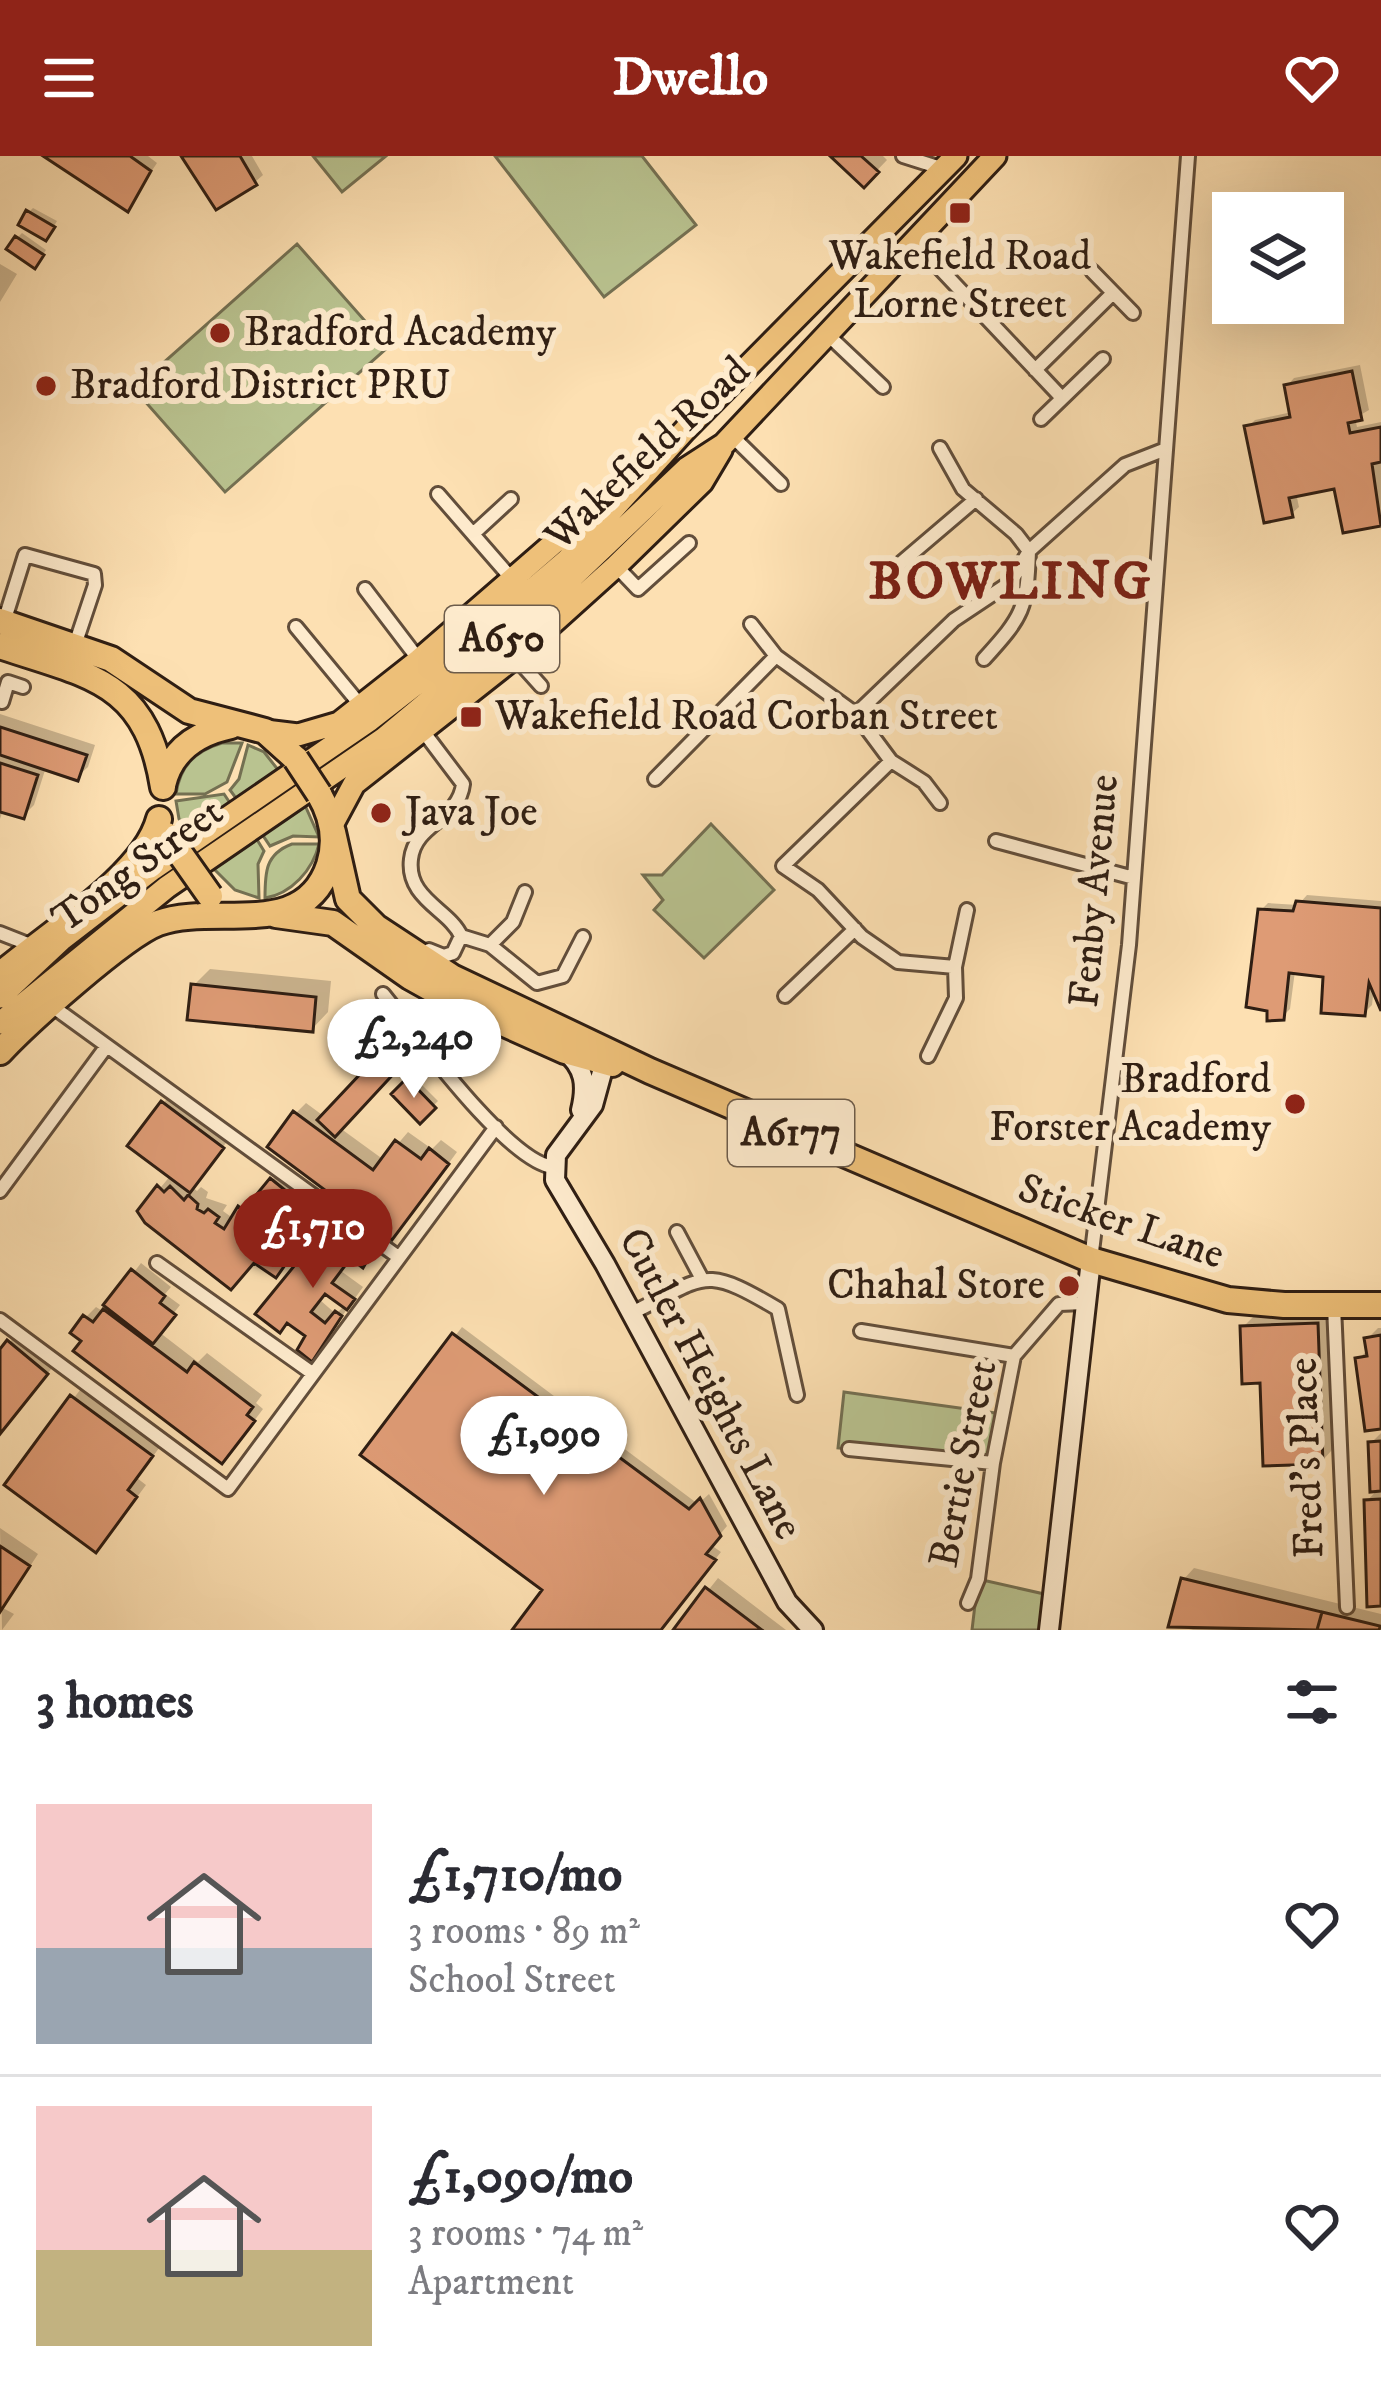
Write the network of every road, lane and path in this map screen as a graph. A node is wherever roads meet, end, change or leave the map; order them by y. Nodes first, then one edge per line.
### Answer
1 (995, 156) edge
2 (1188, 156) edge
3 (906, 158) edge
4 (950, 162) edge
5 (915, 197) junction
6 (914, 241) junction
7 (1092, 272) dead end
8 (1113, 293) junction
9 (1133, 313) dead end
10 (827, 334) junction
11 (1103, 359) dead end
12 (1035, 370) junction
13 (883, 387) dead end
14 (1062, 398) junction
15 (1041, 418) dead end
16 (685, 430) junction
17 (728, 440) junction
18 (940, 448) dead end
19 (1166, 449) junction
20 (781, 484) dead end
21 (438, 494) dead end
22 (976, 499) junction
23 (512, 500) dead end
24 (473, 534) junction
25 (689, 543) dead end
26 (1029, 551) junction
27 (616, 566) junction
28 (896, 568) dead end
29 (512, 579) junction
30 (365, 589) dead end
31 (751, 624) dead end
32 (296, 627) dead end
33 (1, 630) edge
34 (75, 645) junction
35 (776, 656) junction
36 (515, 657) junction
37 (984, 659) dead end
38 (419, 660) junction
39 (4, 680) edge
40 (541, 686) dead end
41 (22, 687) dead end
42 (2, 702) edge
43 (362, 706) junction
44 (856, 714) junction
45 (252, 728) junction
46 (423, 731) junction
47 (890, 760) junction
48 (655, 779) dead end
49 (163, 787) junction
50 (254, 798) joint
51 (940, 803) dead end
52 (268, 820) joint
53 (163, 827) junction
54 (333, 829) junction
55 (996, 841) dead end
56 (1134, 878) junction
57 (525, 892) dead end
58 (967, 910) dead end
59 (273, 914) junction
60 (238, 916) junction
61 (376, 927) junction
62 (855, 929) junction
63 (0, 933) edge
64 (460, 936) junction
65 (583, 937) dead end
66 (490, 945) junction
67 (33, 946) junction
68 (955, 968) junction
69 (0, 975) edge
70 (383, 994) dead end
71 (785, 996) dead end
72 (0, 998) edge
73 (52, 1006) junction
74 (0, 1023) edge
75 (106, 1047) junction
76 (565, 1051) junction
77 (0, 1052) edge
78 (607, 1056) junction
79 (928, 1056) dead end
80 (579, 1120) junction
81 (496, 1127) junction
82 (553, 1167) junction
83 (0, 1191) edge
84 (677, 1232) dead end
85 (397, 1256) junction
86 (1090, 1260) junction
87 (157, 1263) dead end
88 (702, 1279) junction
89 (1084, 1303) junction
90 (1381, 1305) edge
91 (1334, 1306) junction
92 (632, 1313) junction
93 (0, 1319) edge
94 (861, 1331) dead end
95 (1014, 1356) junction
96 (312, 1373) junction
97 (797, 1395) dead end
98 (849, 1448) dead end
99 (993, 1463) junction
100 (968, 1603) dead end
101 (1346, 1607) dead end
102 (813, 1630) edge
103 (1049, 1630) edge

1 - 6 main road, Wakefield Road / A650
2 - 19 street, Fenby Avenue
3 - 4 street
3 - 5 street
4 - 5 main road, Wakefield Road / A650
5 - 16 main road, Wakefield Road / A650
6 - 10 main road, Wakefield Road / A650
6 - 12 street
7 - 8 street
8 - 9 street
8 - 12 street
10 - 13 street
10 - 17 main road, Wakefield Road / A650
11 - 14 street
12 - 14 street
14 - 15 street
16 - 29 main road, A650
16 - 50 main road, Wakefield Road / A650
17 - 20 street
17 - 27 main road
17 - 52 main road, Wakefield Road / A650
18 - 22 street
19 - 26 street
19 - 56 street, Fenby Avenue
21 - 24 street
22 - 26 street
22 - 28 street
23 - 24 street
24 - 29 street
25 - 27 street
26 - 37 street
26 - 44 street
27 - 36 main road
29 - 38 main road, A650
30 - 38 street
31 - 35 street
32 - 43 street
33 - 34 highway
33 - 34 street
33 - 49 highway
34 - 45 highway
35 - 44 street
35 - 48 street
36 - 40 street
36 - 46 main road
38 - 43 main road, A650
39 - 41 street
39 - 42 street
43 - 45 main road, A650
44 - 47 street
45 - 49 highway
45 - 54 highway, bridge
46 - 54 main road
46 - 64 street
47 - 51 street
47 - 62 street
49 - 53 highway
50 - 72 main road, Tong Street / A650
52 - 74 main road, Tong Street / A650
53 - 60 highway, bridge
53 - 67 highway
54 - 59 highway
54 - 61 highway, Sticker Lane / A6177
55 - 56 street
56 - 86 street, Fenby Avenue
57 - 66 street
58 - 68 street
59 - 60 highway
59 - 76 highway, Sticker Lane / A6177
60 - 73 highway
61 - 64 street
61 - 78 highway, Sticker Lane / A6177
62 - 68 street
62 - 71 street
63 - 67 street
64 - 66 street
65 - 66 street
67 - 69 highway
68 - 79 street
70 - 81 street
73 - 75 street
73 - 77 highway
75 - 83 street
75 - 85 street
76 - 78 highway, Sticker Lane / A6177
76 - 80 street
78 - 80 street
78 - 86 highway, Sticker Lane / A6177
80 - 82 street
81 - 82 street
81 - 85 street
82 - 92 street, Cutler Heights Lane
84 - 88 street
85 - 96 street
86 - 89 street, Fenby Avenue
86 - 91 highway, Sticker Lane / A6177
87 - 96 street
88 - 92 street
88 - 97 street
89 - 95 street, Bertie Street
89 - 103 street, Fenby Avenue
90 - 91 highway, Sticker Lane / A6177
91 - 101 street, Fred's Place
92 - 102 street, Cutler Heights Lane
93 - 96 street
94 - 95 street
95 - 99 street, Bertie Street
98 - 99 street
99 - 100 street, Bertie Street

